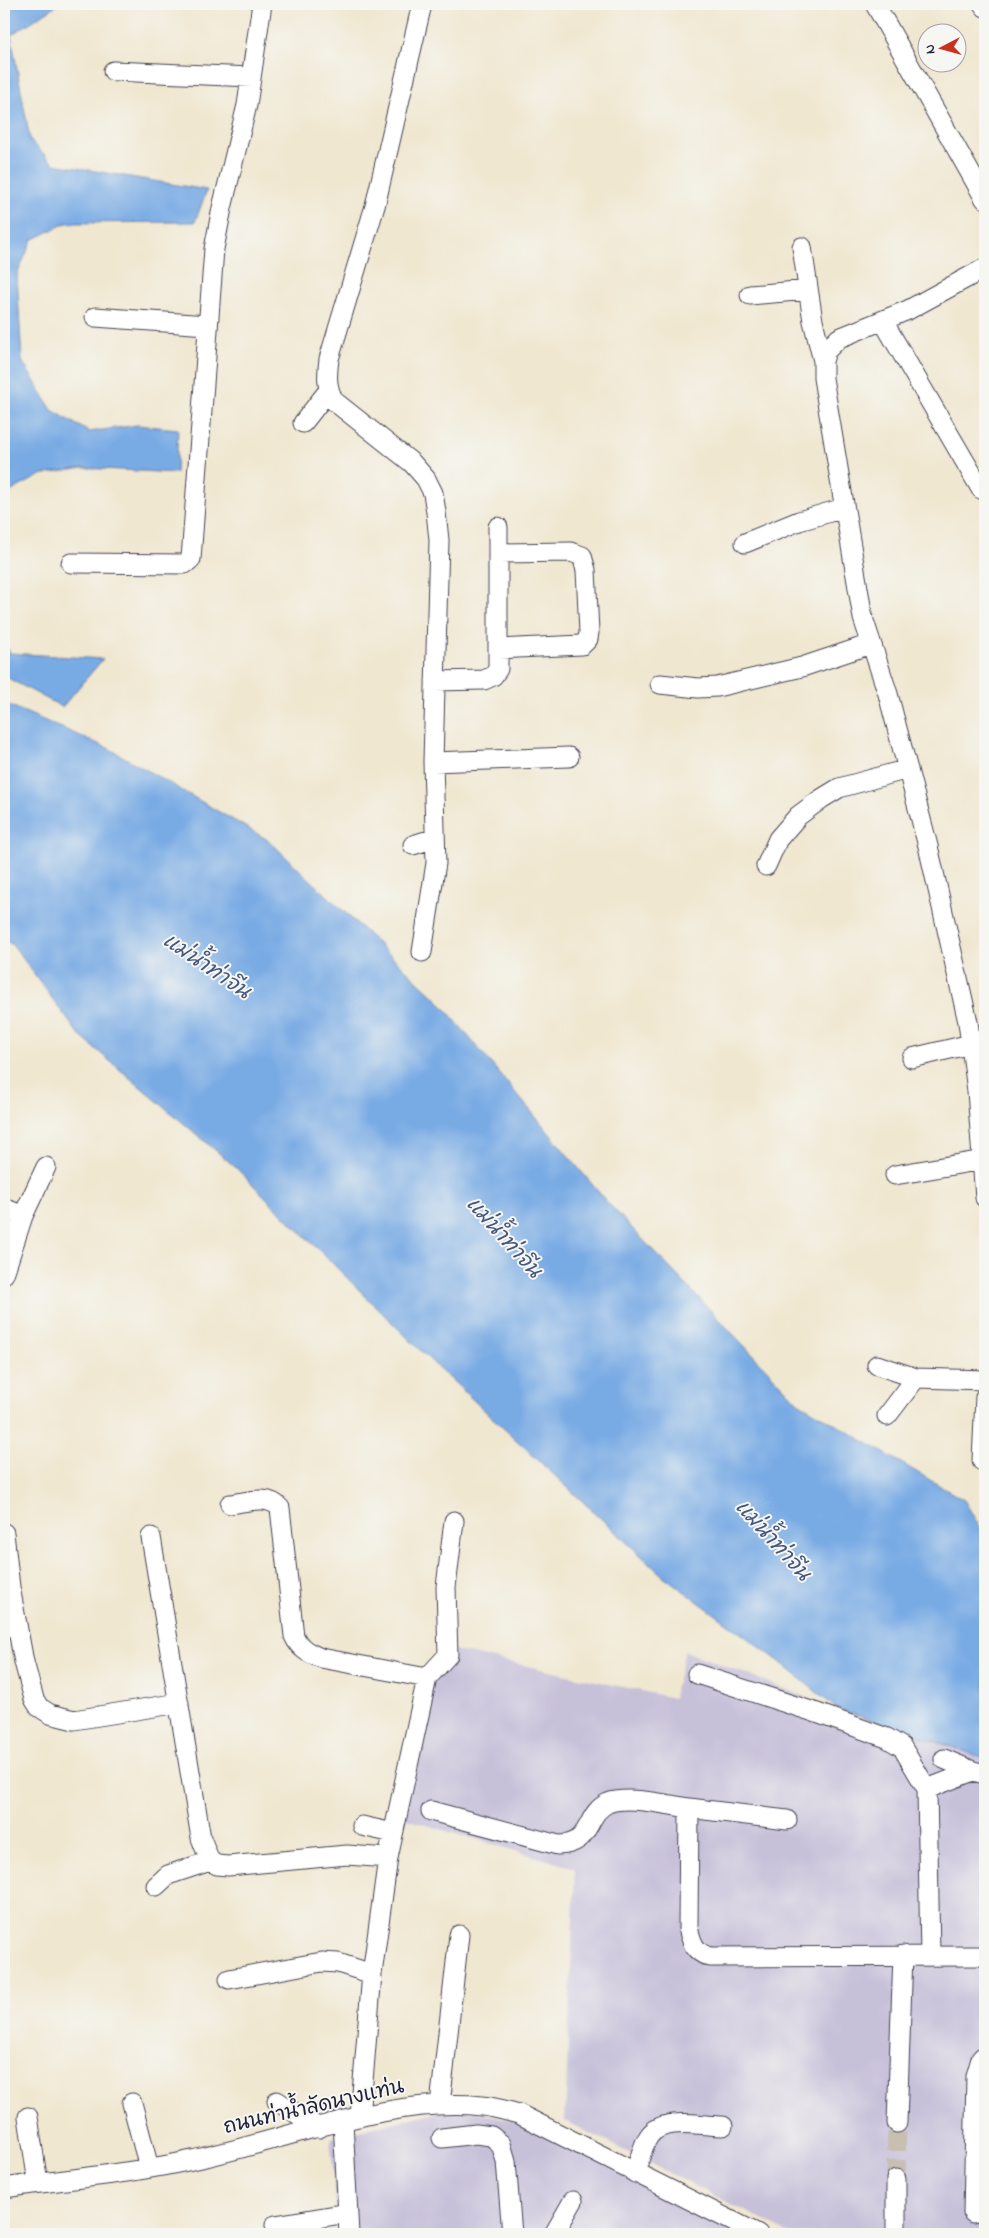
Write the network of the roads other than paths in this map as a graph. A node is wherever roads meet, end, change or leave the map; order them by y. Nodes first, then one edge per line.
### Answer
1 (262, 4) edge
2 (422, 4) edge
3 (875, 4) edge
4 (983, 4) edge
5 (985, 7) edge
6 (113, 71) dead end
7 (251, 78) junction
8 (985, 199) edge
9 (802, 247) dead end
10 (985, 268) edge
11 (808, 290) junction
12 (750, 295) dead end
13 (95, 317) dead end
14 (883, 321) junction
15 (207, 324) junction
16 (823, 361) junction
17 (328, 391) junction
18 (303, 423) dead end
19 (981, 489) dead end
20 (844, 508) junction
21 (498, 527) dead end
22 (745, 543) dead end
23 (498, 553) junction
24 (70, 563) dead end
25 (871, 644) junction
26 (499, 649) junction
27 (435, 681) junction
28 (660, 684) dead end
29 (569, 757) dead end
30 (433, 762) junction
31 (908, 769) junction
32 (435, 838) junction
33 (413, 845) dead end
34 (766, 866) dead end
35 (422, 952) dead end
36 (971, 1044) junction
37 (912, 1058) dead end
38 (983, 1160) junction
39 (46, 1167) dead end
40 (895, 1175) dead end
41 (985, 1198) edge
42 (4, 1208) edge
43 (23, 1216) junction
44 (4, 1274) edge
45 (877, 1364) dead end
46 (916, 1378) junction
47 (985, 1380) edge
48 (985, 1399) edge
49 (887, 1416) dead end
50 (982, 1461) dead end
51 (230, 1504) dead end
52 (454, 1521) dead end
53 (4, 1533) edge
54 (151, 1537) dead end
55 (697, 1674) dead end
56 (427, 1678) junction
57 (179, 1703) junction
58 (944, 1759) dead end
59 (979, 1773) edge
60 (927, 1789) junction
61 (689, 1808) junction
62 (431, 1811) dead end
63 (787, 1820) dead end
64 (362, 1826) dead end
65 (393, 1833) junction
66 (388, 1858) junction
67 (210, 1861) junction
68 (156, 1886) dead end
69 (459, 1935) dead end
70 (903, 1956) junction
71 (930, 1956) junction
72 (985, 1956) edge
73 (372, 1974) junction
74 (229, 1979) dead end
75 (985, 2056) edge
76 (277, 2101) dead end
77 (132, 2103) dead end
78 (440, 2105) junction
79 (28, 2117) dead end
80 (352, 2119) junction
81 (897, 2122) tunnel mouth
82 (723, 2126) dead end
83 (319, 2128) junction
84 (442, 2138) dead end
85 (149, 2168) junction
86 (635, 2173) junction
87 (896, 2179) tunnel mouth
88 (38, 2183) junction
89 (5, 2184) edge
90 (980, 2189) edge
91 (573, 2201) dead end
92 (348, 2213) junction
93 (973, 2213) dead end
94 (275, 2225) dead end
95 (349, 2234) edge
96 (512, 2234) edge
97 (554, 2234) edge
98 (758, 2234) edge
99 (896, 2234) edge

1 - 7 street
2 - 17 street
3 - 8 street
4 - 5 street
6 - 7 street
7 - 15 street
9 - 11 street
10 - 14 street
11 - 12 street
11 - 16 street
13 - 15 street
14 - 16 street
14 - 19 street
15 - 24 street
16 - 20 street
17 - 18 street
17 - 27 street
20 - 22 street
20 - 25 street
21 - 23 street
23 - 26 street
23 - 26 street
25 - 28 street
25 - 31 street
26 - 27 street
27 - 30 street
29 - 30 street
30 - 32 street
31 - 34 street
31 - 36 street
32 - 33 street
32 - 35 street
36 - 37 street
36 - 38 street
38 - 40 street
38 - 41 street
39 - 43 street
42 - 43 street
43 - 44 street
45 - 46 street
46 - 47 street
46 - 49 street
48 - 50 street
51 - 56 street
52 - 56 street
53 - 57 street
54 - 57 street
55 - 60 street
56 - 65 street
57 - 67 street
58 - 59 street
59 - 60 street
60 - 71 street
61 - 62 street
61 - 63 street
61 - 70 street
64 - 65 street
65 - 66 street
66 - 67 street
66 - 73 street
67 - 68 street
69 - 78 street
70 - 71 street
70 - 81 street
71 - 72 street
73 - 74 street
73 - 80 street
75 - 90 street
76 - 83 street
77 - 85 street
78 - 80 street, ถนนท่าน้ำลัดนางแท่น
78 - 86 street, ถนนท่าน้ำลัดนางแท่น
79 - 88 street
80 - 83 street, ถนนท่าน้ำลัดนางแท่น
80 - 92 street
82 - 86 street
83 - 85 street, ถนนท่าน้ำลัดนางแท่น
84 - 96 street
85 - 88 street, ถนนท่าน้ำลัดนางแท่น
86 - 98 street, ถนนท่าน้ำลัดนางแท่น
87 - 99 street
88 - 89 street, ถนนท่าน้ำลัดนางแท่น
90 - 93 street
91 - 97 street
92 - 94 street
92 - 95 street

